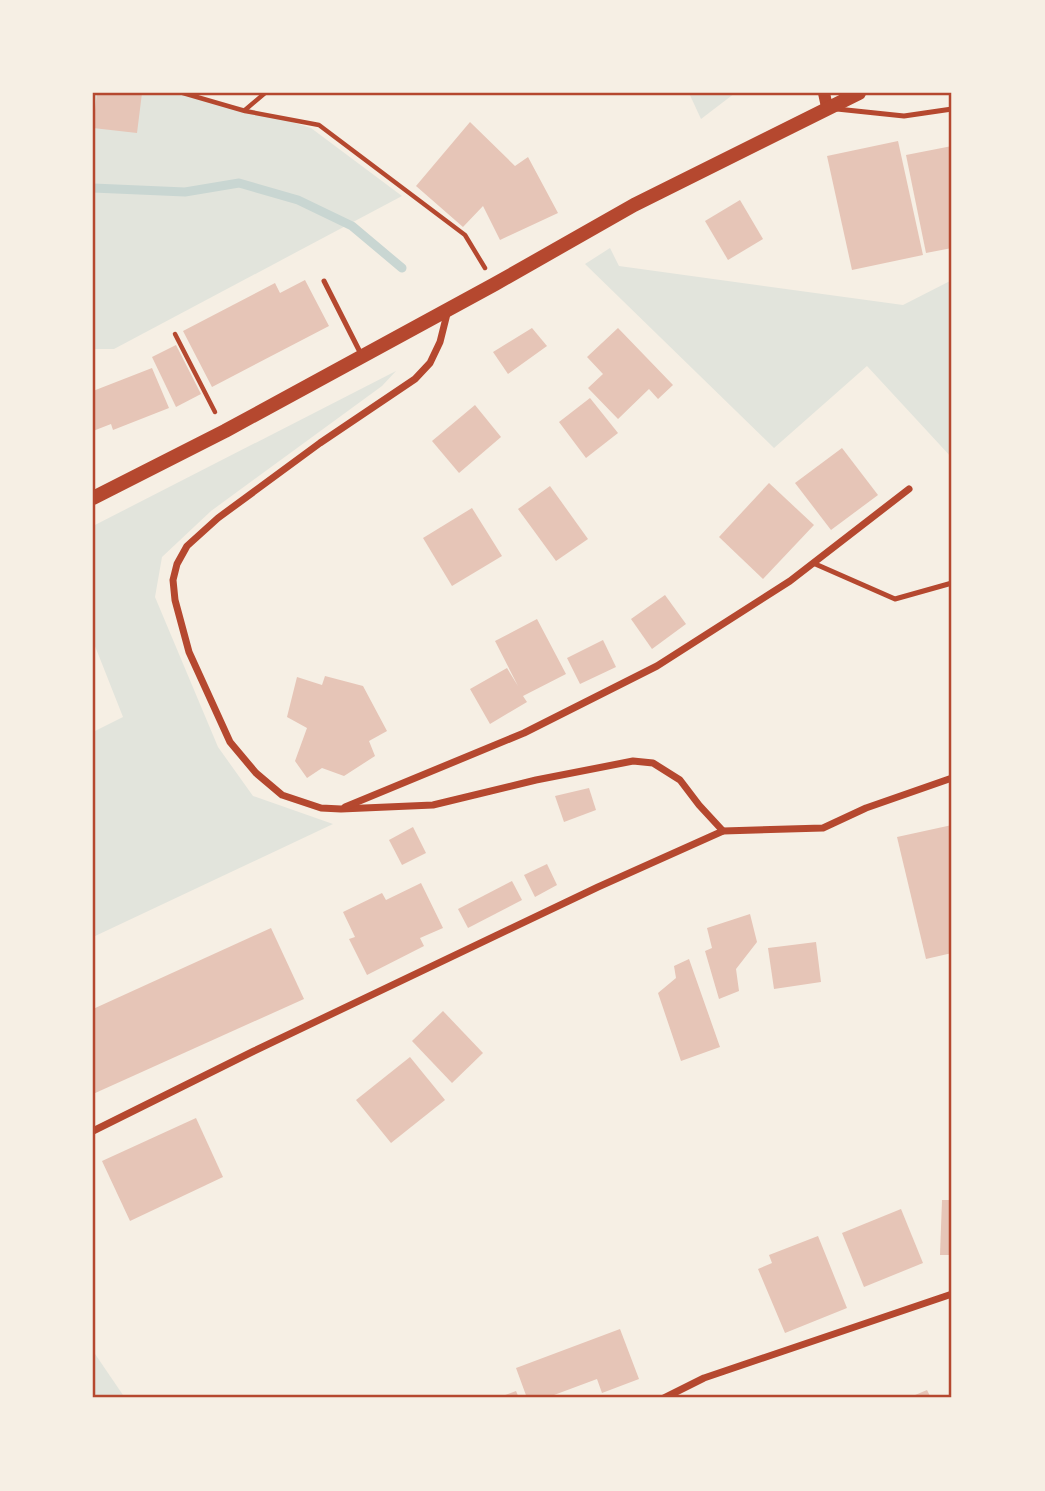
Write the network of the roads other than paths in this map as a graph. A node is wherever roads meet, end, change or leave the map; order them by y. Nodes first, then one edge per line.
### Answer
1 (859, 93) edge
2 (825, 100) edge
3 (952, 109) edge
4 (324, 281) dead end
5 (449, 310) junction
6 (362, 356) junction
7 (909, 489) dead end
8 (93, 498) edge
9 (813, 563) junction
10 (952, 583) edge
11 (952, 778) edge
12 (341, 809) junction
13 (723, 831) junction
14 (93, 1131) edge
15 (952, 1294) edge
16 (664, 1398) edge

1 - 2 main road
2 - 3 lane
2 - 5 main road
4 - 6 lane
5 - 6 main road
5 - 12 street
6 - 8 main road
7 - 9 street
9 - 10 lane
9 - 12 street
11 - 13 street
12 - 13 street
13 - 14 street
15 - 16 street

